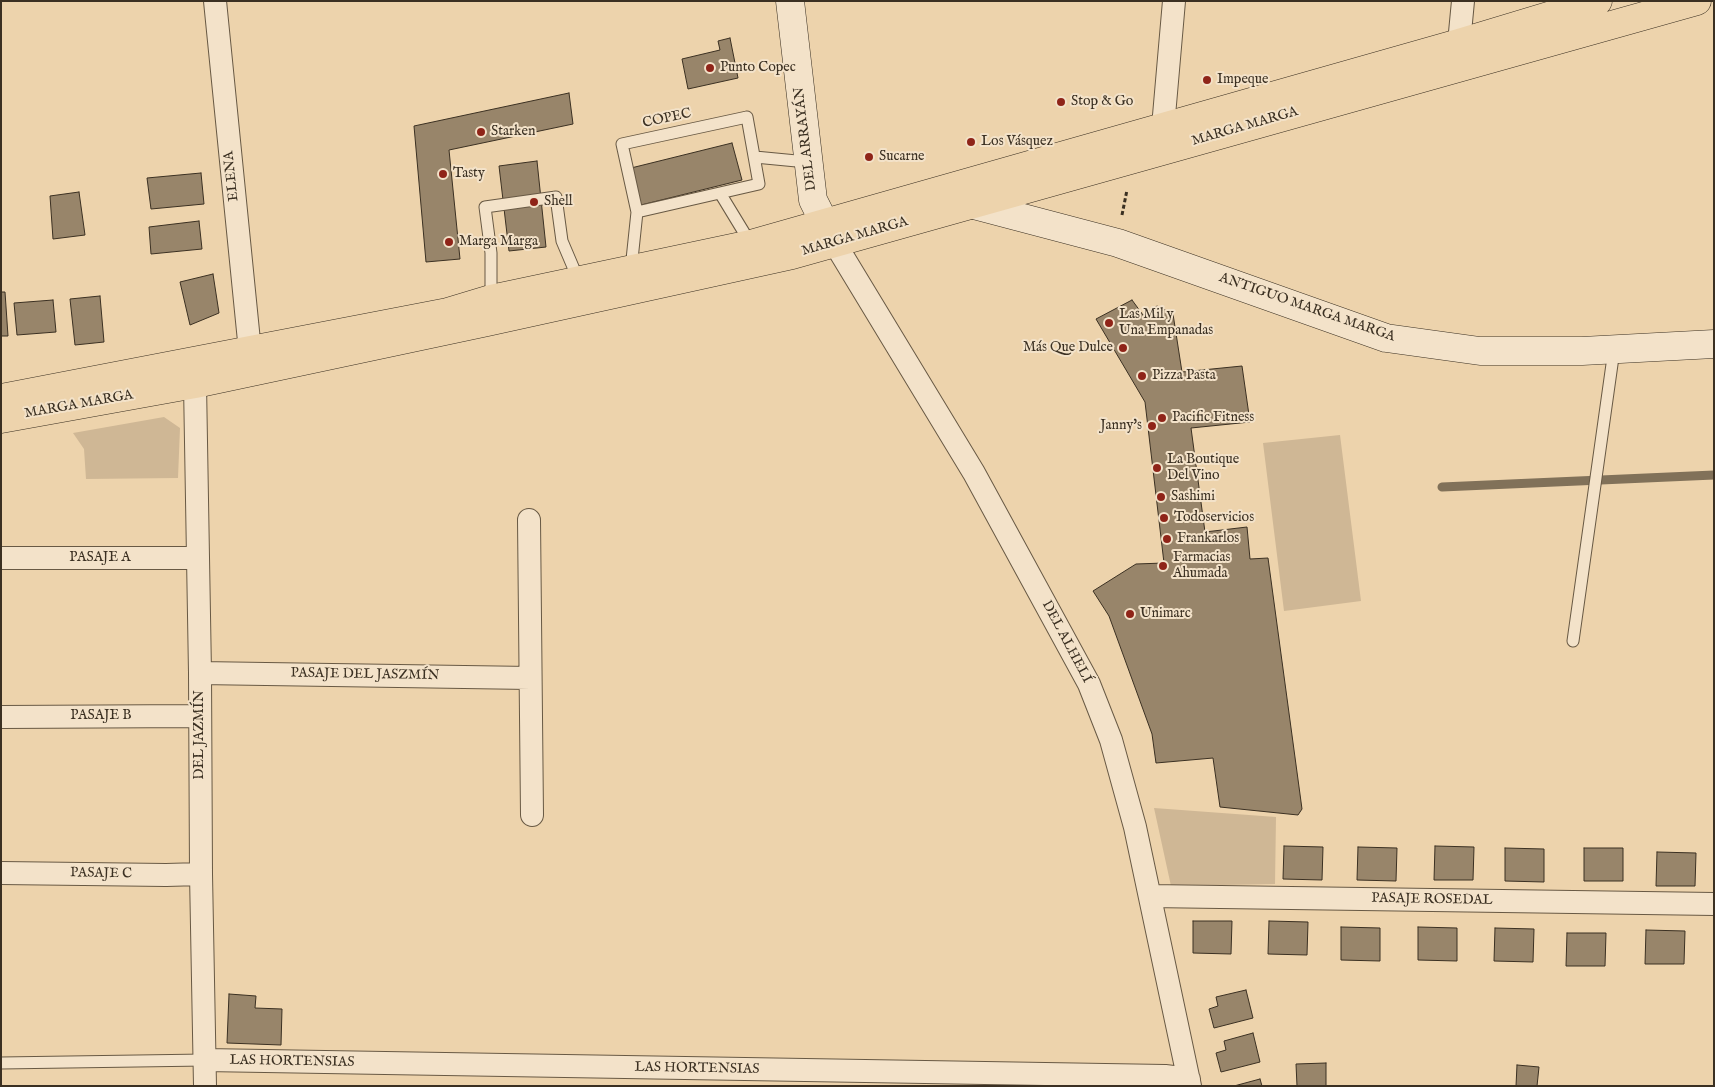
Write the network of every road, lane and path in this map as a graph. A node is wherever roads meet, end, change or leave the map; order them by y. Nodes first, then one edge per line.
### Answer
1 (214, 1) edge
2 (790, 1) edge
3 (1174, 1) edge
4 (1463, 1) edge
5 (1598, 1) edge
6 (1697, 1) edge
7 (1459, 43) junction
8 (1163, 127) junction
9 (754, 157) junction
10 (807, 162) junction
11 (720, 193) junction
12 (970, 204) junction
13 (637, 212) junction
14 (829, 233) junction
15 (751, 244) junction
16 (631, 270) junction
17 (579, 281) junction
18 (491, 299) junction
19 (1714, 344) edge
20 (1614, 350) junction
21 (250, 351) junction
22 (196, 384) junction
23 (1, 398) edge
24 (1, 419) edge
25 (530, 520) dead end
26 (1, 558) edge
27 (198, 558) junction
28 (1572, 641) dead end
29 (200, 672) junction
30 (530, 678) junction
31 (1, 716) edge
32 (200, 716) junction
33 (532, 815) dead end
34 (1, 872) edge
35 (201, 874) junction
36 (1150, 896) junction
37 (1714, 904) edge
38 (205, 1060) junction
39 (1, 1063) edge
40 (1190, 1082) edge
41 (206, 1086) edge

1 - 21 street, ELENA
2 - 10 street, DEL ARRAYÁN
3 - 8 street
4 - 7 street
5 - 7 main road, MARGA MARGA
6 - 12 main road, MARGA MARGA
7 - 8 main road, MARGA MARGA
8 - 14 main road, MARGA MARGA
9 - 10 lane
9 - 11 lane, COPEC
9 - 13 lane, COPEC
10 - 14 street, DEL ARRAYÁN
11 - 13 lane, COPEC
11 - 15 lane
12 - 14 main road, MARGA MARGA
12 - 20 street, ANTIGUO MARGA MARGA
13 - 16 lane, COPEC
14 - 15 main road, MARGA MARGA
14 - 22 main road, MARGA MARGA
14 - 36 street, DEL ALHELÍ
15 - 16 main road, MARGA MARGA
16 - 17 main road, MARGA MARGA
17 - 18 main road, MARGA MARGA
17 - 18 lane
18 - 21 main road, MARGA MARGA
19 - 20 street, ANTIGUO MARGA MARGA
20 - 28 lane
21 - 23 main road, MARGA MARGA
22 - 24 main road, MARGA MARGA
22 - 27 street, DEL JAZMÍN
25 - 30 street
26 - 27 street, PASAJE A
27 - 29 street, DEL JAZMÍN
29 - 30 street, PASAJE DEL JASZMÍN
29 - 32 street, DEL JAZMÍN
30 - 33 street
31 - 32 street, PASAJE B
32 - 35 street, DEL JAZMÍN
34 - 35 street, PASAJE C
35 - 38 street, DEL JAZMÍN
36 - 37 street, PASAJE ROSEDAL
36 - 40 street, DEL ALHELÍ
38 - 39 lane
38 - 40 street, LAS HORTENSIAS
38 - 41 street, DEL JAZMÍN

